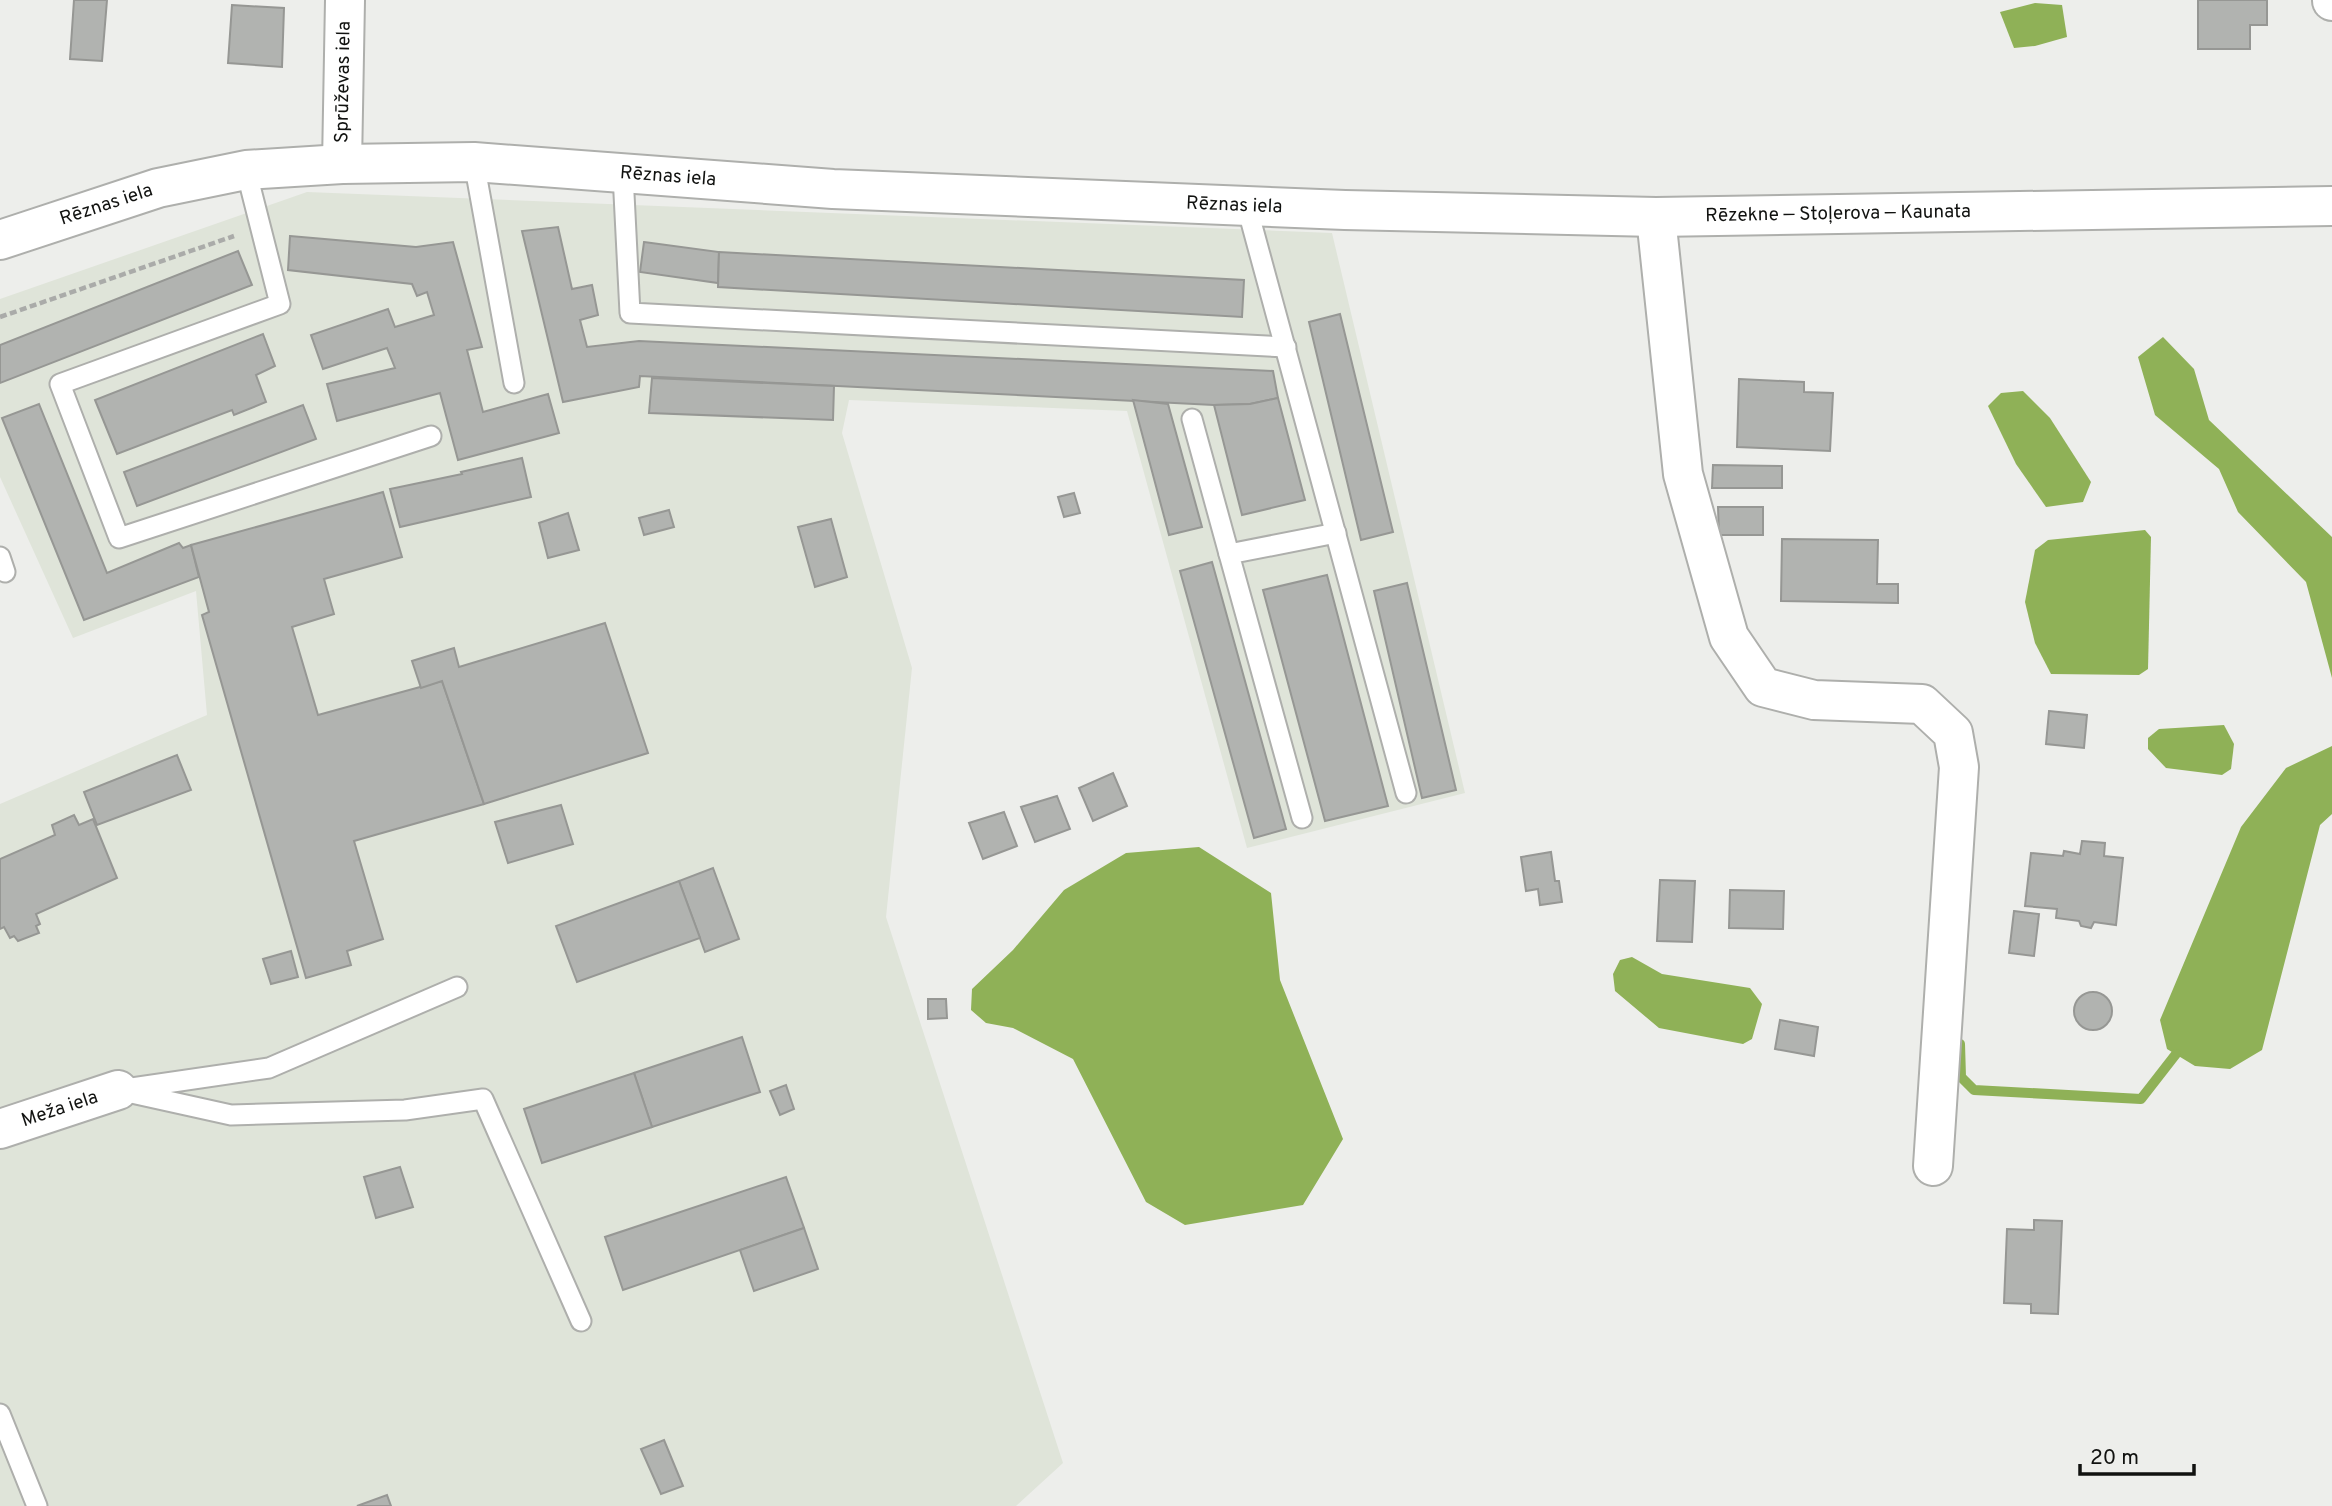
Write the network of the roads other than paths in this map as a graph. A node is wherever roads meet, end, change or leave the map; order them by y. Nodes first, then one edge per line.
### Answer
1 (345, 0) edge
2 (474, 162) junction
3 (342, 164) junction
4 (246, 170) junction
5 (623, 174) junction
6 (1247, 206) junction
7 (2332, 206) edge
8 (1345, 210) joint
9 (1656, 217) junction
10 (0, 240) edge
11 (1286, 347) junction
12 (514, 383) dead end
13 (1192, 419) dead end
14 (432, 436) dead end
15 (1336, 533) junction
16 (1229, 554) junction
17 (1406, 793) dead end
18 (1302, 818) dead end
19 (457, 987) dead end
20 (118, 1090) junction
21 (0, 1129) edge
22 (1933, 1166) dead end
23 (581, 1321) dead end
24 (0, 1414) edge
25 (37, 1506) edge

1 - 3 main road, Sprūževas iela
2 - 3 main road, Rēznas iela
2 - 5 main road, Rēznas iela
2 - 12 lane
3 - 4 main road, Rēznas iela
4 - 10 main road, Rēznas iela
4 - 14 lane
5 - 6 main road, Rēznas iela
5 - 11 lane
6 - 8 main road, Rēznas iela
6 - 11 lane
7 - 9 main road, Rēzekne — Stoļerova — Kaunata
8 - 9 main road, Rēzekne — Stoļerova — Kaunata
9 - 22 main road
11 - 15 lane
13 - 16 lane
15 - 16 lane
15 - 17 lane
16 - 18 lane
19 - 20 lane
20 - 21 main road, Meža iela
20 - 23 lane
24 - 25 lane

